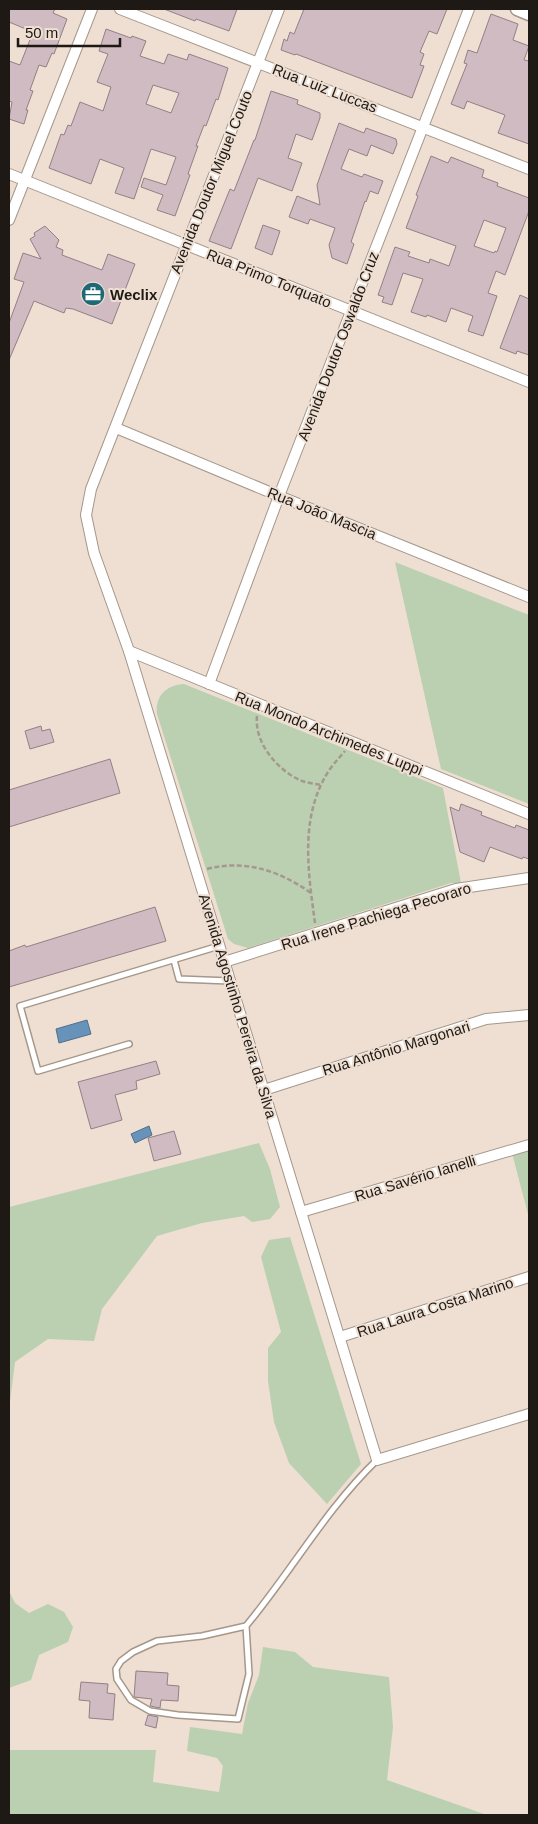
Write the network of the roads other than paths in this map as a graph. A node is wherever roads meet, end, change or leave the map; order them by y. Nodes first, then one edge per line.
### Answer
1 (92, 9) edge
2 (120, 9) edge
3 (279, 9) edge
4 (468, 9) edge
5 (517, 9) edge
6 (529, 14) edge
7 (259, 62) junction
8 (423, 126) junction
9 (529, 169) edge
10 (9, 174) edge
11 (25, 180) junction
12 (9, 220) edge
13 (186, 245) junction
14 (351, 312) junction
15 (529, 382) edge
16 (116, 428) junction
17 (279, 496) junction
18 (94, 553) joint
19 (529, 596) edge
20 (129, 651) junction
21 (209, 684) junction
22 (529, 814) edge
23 (529, 878) edge
24 (220, 946) junction
25 (174, 960) junction
26 (224, 962) junction
27 (230, 981) junction
28 (529, 1015) edge
29 (129, 1044) dead end
30 (264, 1090) junction
31 (529, 1145) edge
32 (301, 1212) junction
33 (529, 1277) edge
34 (340, 1337) junction
35 (529, 1414) edge
36 (378, 1460) junction
37 (246, 1626) junction

1 - 11 street
2 - 7 street, Rua Luiz Luccas
3 - 7 street, Avenida Doutor Miguel Couto
4 - 8 street, Avenida Doutor Oswaldo Cruz
5 - 6 street
7 - 8 street, Rua Luiz Luccas
7 - 13 street, Avenida Doutor Miguel Couto
8 - 9 street, Rua Luiz Luccas
8 - 14 street, Avenida Doutor Oswaldo Cruz
10 - 11 street, Rua Primo Torquato
11 - 12 street
11 - 13 street, Rua Primo Torquato
13 - 14 street, Rua Primo Torquato
13 - 16 street, Avenida Doutor Miguel Couto
14 - 15 street, Rua Primo Torquato
14 - 17 street, Avenida Doutor Oswaldo Cruz
16 - 17 street, Rua João Mascia
16 - 18 street, Avenida Doutor Miguel Couto
17 - 19 street, Rua João Mascia
17 - 21 street, Avenida Doutor Oswaldo Cruz
18 - 20 street, Avenida Agostinho Pereira da Silva
20 - 21 street, Rua Mondo Archimedes Luppi
20 - 24 street, Avenida Agostinho Pereira da Silva
21 - 22 street, Rua Mondo Archimedes Luppi
23 - 26 street, Rua Irene Pachiega Pecoraro
24 - 25 lane
24 - 26 street, Avenida Agostinho Pereira da Silva
25 - 27 lane
25 - 29 lane
26 - 27 street, Avenida Agostinho Pereira da Silva
27 - 30 street, Avenida Agostinho Pereira da Silva
28 - 30 street, Rua Antônio Margonari
30 - 32 street, Avenida Agostinho Pereira da Silva
31 - 32 street, Rua Savério Ianelli
32 - 34 street, Avenida Agostinho Pereira da Silva
33 - 34 street, Rua Laura Costa Marino
34 - 36 street, Avenida Agostinho Pereira da Silva
35 - 36 street
36 - 37 lane
37 - 37 lane

